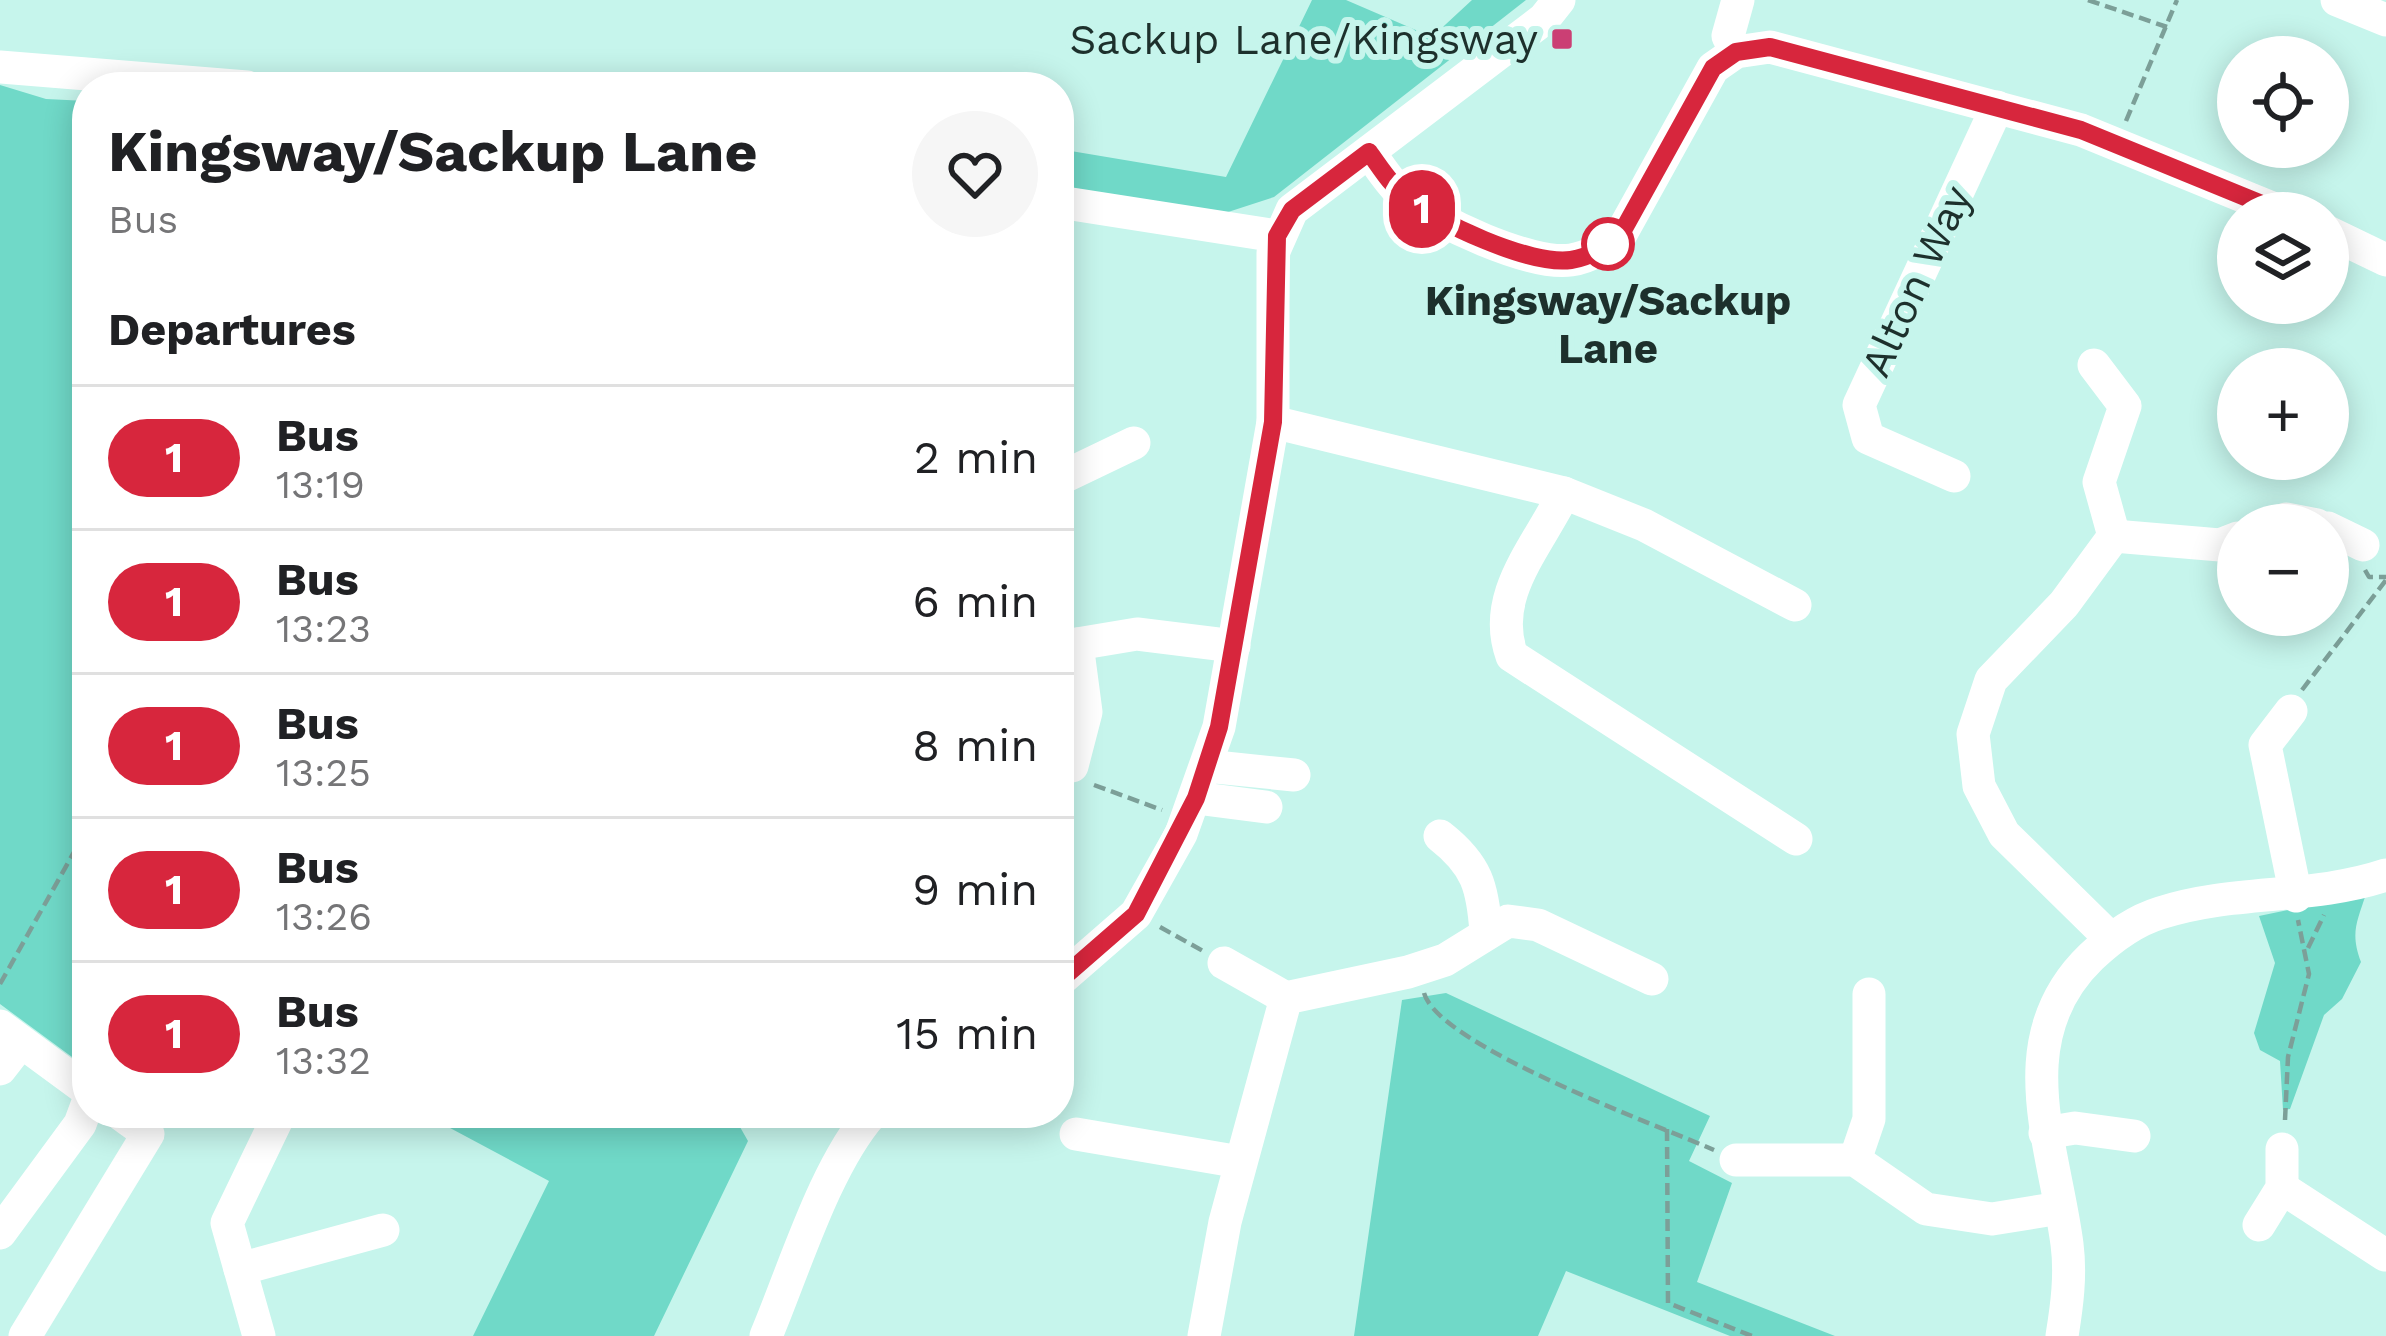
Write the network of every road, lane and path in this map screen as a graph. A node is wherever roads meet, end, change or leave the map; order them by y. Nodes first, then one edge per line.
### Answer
1 (1559, 0) edge
2 (1738, 0) edge
3 (2088, 0) edge
4 (2177, 0) edge
5 (2337, 0) edge
6 (2386, 20) edge
7 (2167, 27) junction
8 (1736, 52) junction
9 (0, 67) edge
10 (72, 73) edge
11 (1997, 106) junction
12 (2117, 143) junction
13 (1369, 152) junction
14 (2234, 192) edge
15 (1074, 204) edge
16 (1277, 236) junction
17 (2349, 242) edge
18 (2386, 260) edge
19 (2094, 365) dead end
20 (1273, 422) junction
21 (1134, 443) dead end
22 (1074, 472) edge
23 (1954, 476) dead end
24 (1564, 494) junction
25 (2114, 536) junction
26 (2349, 538) edge
27 (2217, 545) edge
28 (2363, 545) dead end
29 (2386, 580) edge
30 (1795, 605) dead end
31 (1074, 644) edge
32 (1234, 646) junction
33 (1074, 667) edge
34 (2290, 710) joint
35 (1074, 758) edge
36 (1074, 768) edge
37 (1294, 776) dead end
38 (1196, 795) junction
39 (1266, 807) dead end
40 (1440, 836) dead end
41 (1796, 839) dead end
42 (72, 856) edge
43 (2386, 875) edge
44 (2312, 894) junction
45 (1136, 914) junction
46 (1486, 933) junction
47 (2110, 938) junction
48 (2308, 950) junction
49 (1224, 963) joint
50 (1424, 967) junction
51 (1074, 968) edge
52 (1652, 979) dead end
53 (0, 984) edge
54 (1869, 994) dead end
55 (1286, 998) junction
56 (10, 1034) edge
57 (0, 1069) edge
58 (72, 1093) edge
59 (81, 1128) edge
60 (132, 1128) edge
61 (273, 1128) edge
62 (863, 1128) edge
63 (1667, 1129) junction
64 (2045, 1133) junction
65 (1076, 1134) dead end
66 (2134, 1136) dead end
67 (2282, 1149) joint
68 (1736, 1160) joint
69 (1855, 1160) junction
70 (1240, 1162) junction
71 (2282, 1188) junction
72 (2060, 1208) junction
73 (2259, 1225) dead end
74 (383, 1230) dead end
75 (0, 1233) edge
76 (2386, 1256) edge
77 (240, 1269) junction
78 (25, 1336) edge
79 (259, 1336) edge
80 (766, 1336) edge
81 (1204, 1336) edge
82 (1752, 1336) edge
83 (2062, 1336) edge

1 - 13 street
2 - 8 street
3 - 7 path
4 - 7 path
5 - 6 street
7 - 12 path
8 - 11 street
8 - 13 street
9 - 10 street
11 - 12 street
11 - 23 street, Alton Way
12 - 14 street
13 - 16 street
15 - 16 street
16 - 20 street
17 - 18 street
19 - 25 street
20 - 24 street
20 - 32 street
21 - 22 street
24 - 30 street
24 - 41 street
25 - 27 street
25 - 47 street
26 - 28 street
29 - 34 path
31 - 32 street
32 - 38 street
33 - 35 street
34 - 44 street
36 - 38 path
37 - 38 street
38 - 39 street
38 - 45 street
40 - 46 street
42 - 53 path
43 - 44 street
44 - 47 street
44 - 48 path
44 - 48 path
45 - 49 path
45 - 51 street
46 - 50 street
46 - 52 street
47 - 64 street
48 - 67 path
49 - 55 street
50 - 55 street
50 - 63 path
54 - 69 street
55 - 70 street
56 - 57 street
56 - 58 street
59 - 75 street
60 - 78 street
61 - 77 street
62 - 80 street
63 - 68 path
63 - 82 path
64 - 66 street
64 - 72 street
65 - 70 street
67 - 71 street
68 - 69 street
69 - 72 street
70 - 81 street
71 - 73 street
71 - 76 street
72 - 83 street
74 - 77 street
77 - 79 street

